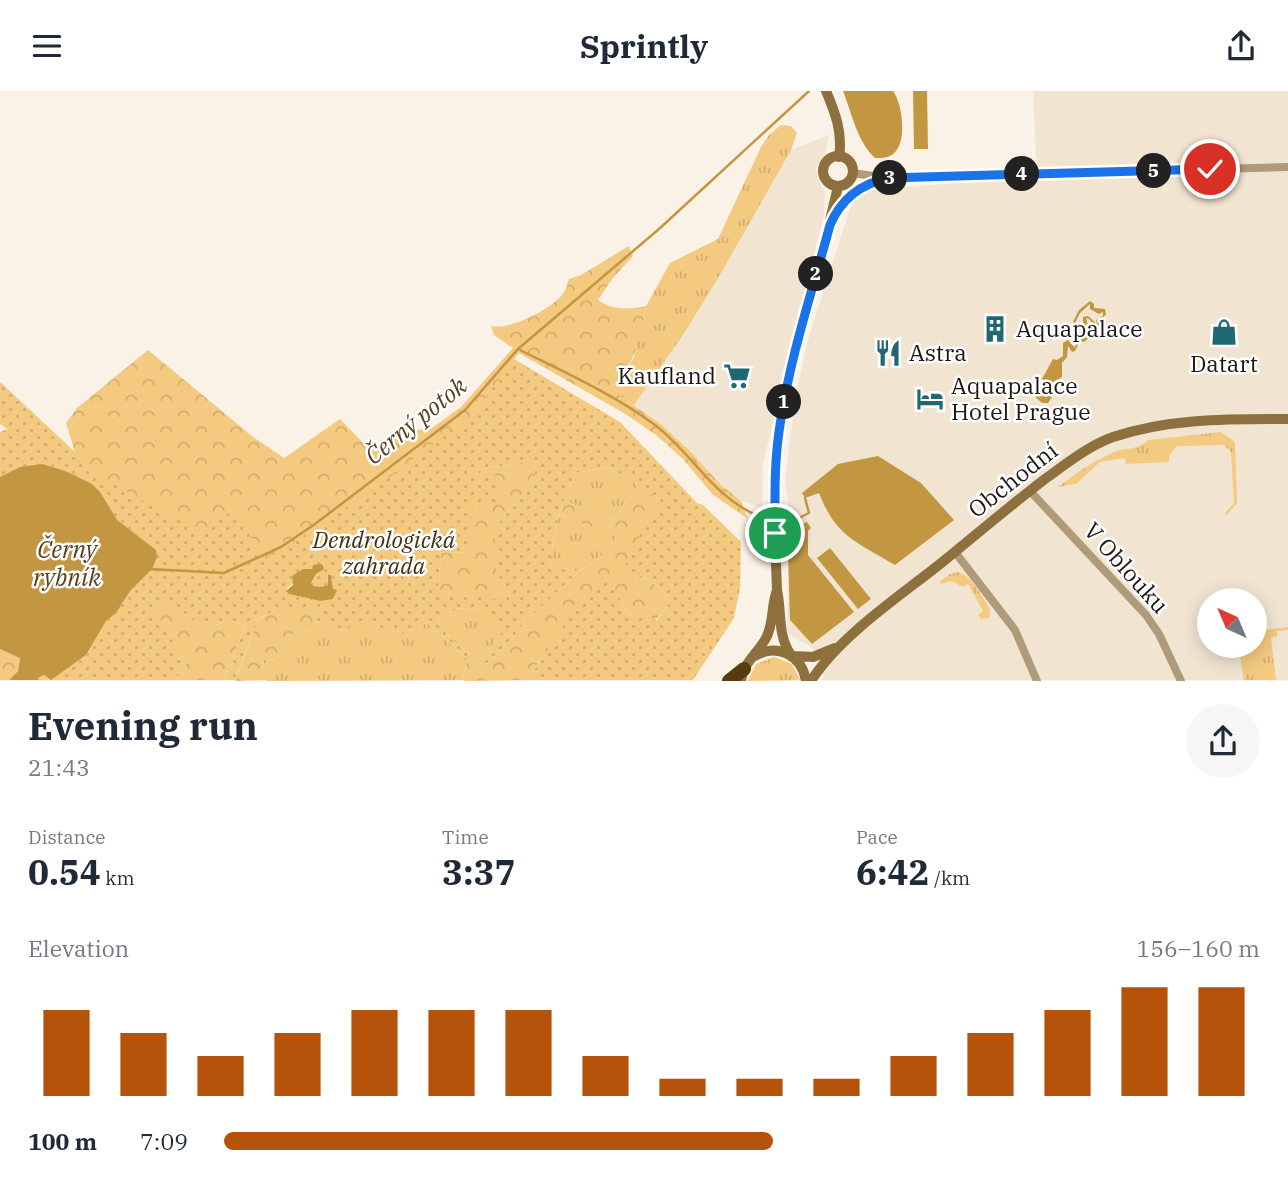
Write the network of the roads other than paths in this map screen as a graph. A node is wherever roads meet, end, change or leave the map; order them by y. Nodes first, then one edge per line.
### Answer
1 (826, 91) edge
2 (839, 156) junction
3 (1288, 167) edge
4 (852, 173) junction
5 (888, 178) junction
6 (838, 186) junction
7 (830, 225) junction
8 (1288, 419) edge
9 (1030, 491) junction
10 (955, 552) junction
11 (777, 590) junction
12 (838, 647) junction
13 (792, 655) junction
14 (755, 656) junction
15 (742, 675) edge
16 (729, 681) edge
17 (808, 681) edge
18 (1037, 681) edge
19 (1181, 681) edge

1 - 2 street
2 - 4 street
2 - 6 street
3 - 5 street
4 - 5 street
4 - 6 street
5 - 7 street
6 - 7 street
7 - 11 street
8 - 9 street, Obchodní
9 - 10 street, Obchodní
9 - 19 street, V Oblouku
10 - 12 street, Obchodní
10 - 18 street
11 - 13 street
11 - 14 street
12 - 13 street, Obchodní
12 - 17 street, Obchodní
13 - 14 street, Obchodní
13 - 17 street
14 - 15 street
15 - 16 highway

